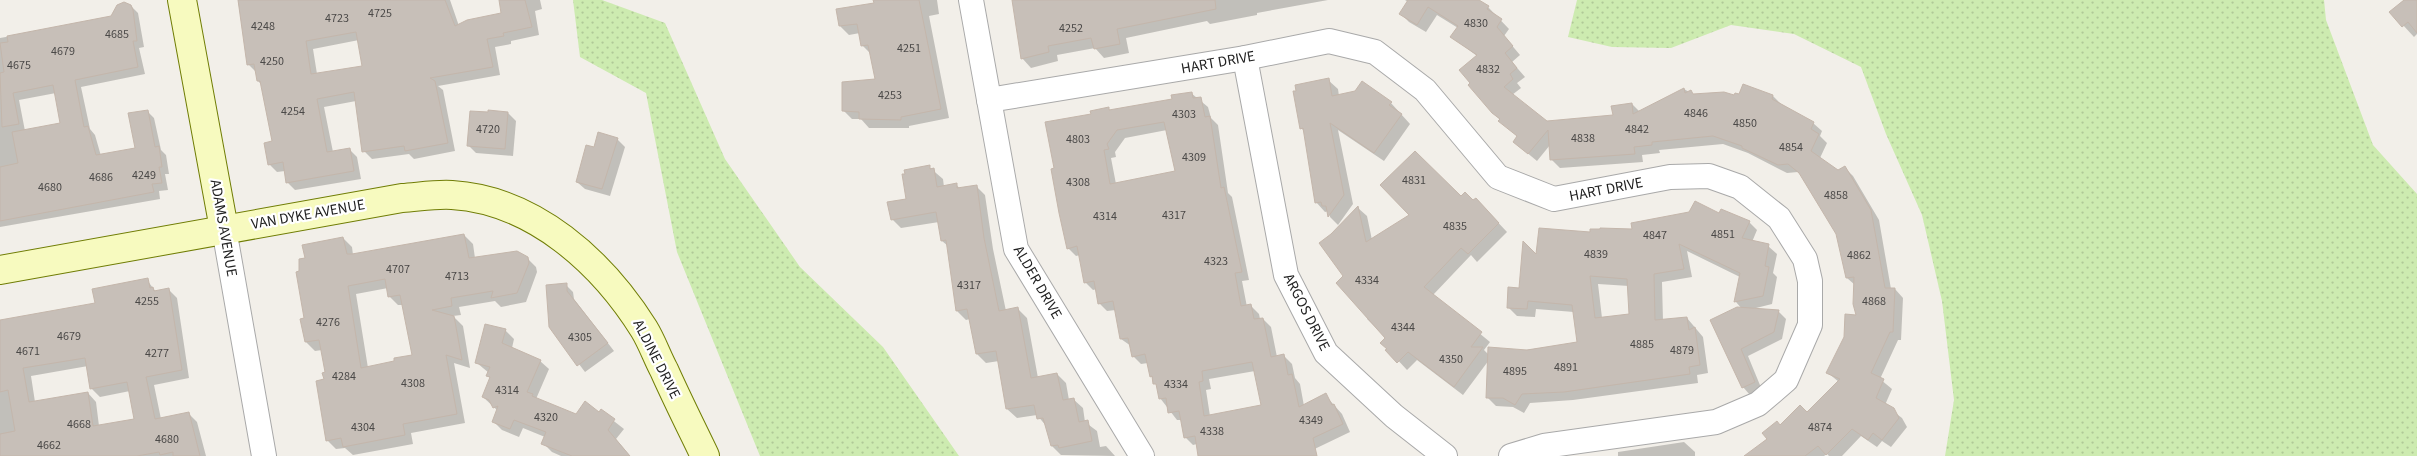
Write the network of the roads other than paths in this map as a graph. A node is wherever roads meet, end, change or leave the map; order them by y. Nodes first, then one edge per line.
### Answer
1 (182, 0) edge
2 (971, 0) edge
3 (1244, 58) junction
4 (989, 100) junction
5 (224, 229) junction
6 (576, 249) joint
7 (0, 270) edge
8 (264, 456) edge
9 (705, 456) edge
10 (1142, 456) edge
11 (1445, 456) edge
12 (1511, 456) edge

1 - 5 main road, ADAMS AVENUE
2 - 4 street, ALDER DRIVE
3 - 4 street, HART DRIVE
3 - 11 street, ARGOS DRIVE
3 - 12 street, HART DRIVE
4 - 10 street, ALDER DRIVE
5 - 6 main road, VAN DYKE AVENUE
5 - 7 main road, VAN DYKE AVENUE
5 - 8 street, ADAMS AVENUE
6 - 9 main road, ALDINE DRIVE

